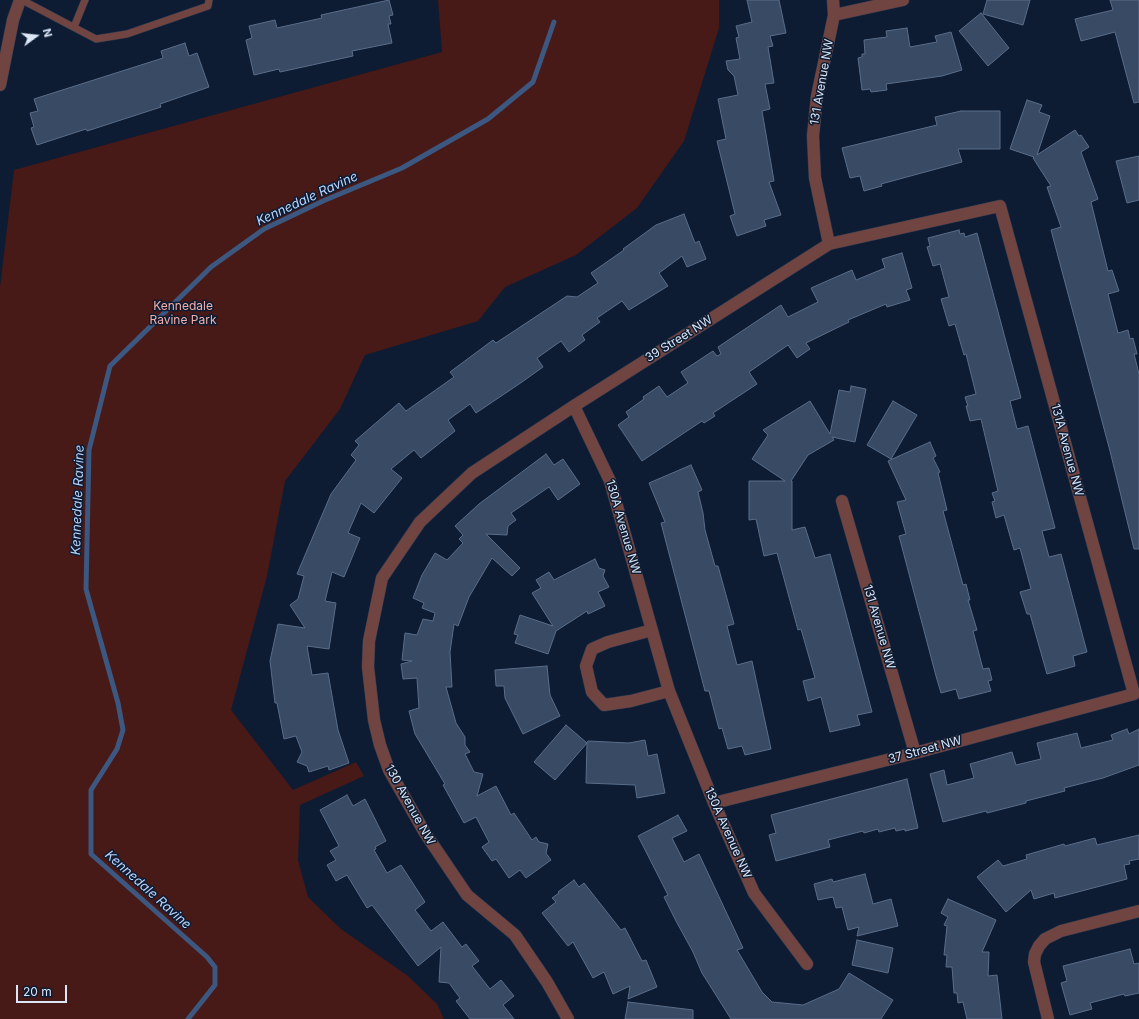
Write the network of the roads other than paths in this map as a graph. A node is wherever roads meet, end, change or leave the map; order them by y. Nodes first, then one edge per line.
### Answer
1 (21, 0) edge
2 (85, 0) edge
3 (209, 0) edge
4 (833, 0) edge
5 (903, 0) edge
6 (834, 15) junction
7 (74, 27) junction
8 (0, 85) edge
9 (1000, 206) joint
10 (829, 244) junction
11 (574, 406) junction
12 (842, 501) dead end
13 (400, 551) joint
14 (652, 630) junction
15 (669, 691) junction
16 (1134, 694) joint
17 (915, 753) junction
18 (714, 803) junction
19 (1139, 910) edge
20 (807, 964) dead end
21 (568, 1019) edge
22 (1048, 1019) edge

1 - 7 lane
1 - 8 street
2 - 7 lane
3 - 7 lane
4 - 6 street, 131 Avenue NW
5 - 6 street
6 - 10 street, 131 Avenue NW
9 - 10 street, 39 Street NW
9 - 16 street, 131A Avenue NW
10 - 11 street, 39 Street NW
11 - 13 street, 39 Street NW
11 - 14 street, 130A Avenue NW
12 - 17 street, 131 Avenue NW
13 - 21 street, 130 Avenue NW
14 - 15 street, 130A Avenue NW
14 - 15 street
15 - 18 street, 130A Avenue NW
16 - 17 street, 37 Street NW
17 - 18 street, 37 Street NW
18 - 20 street, 130A Avenue NW
19 - 22 street

